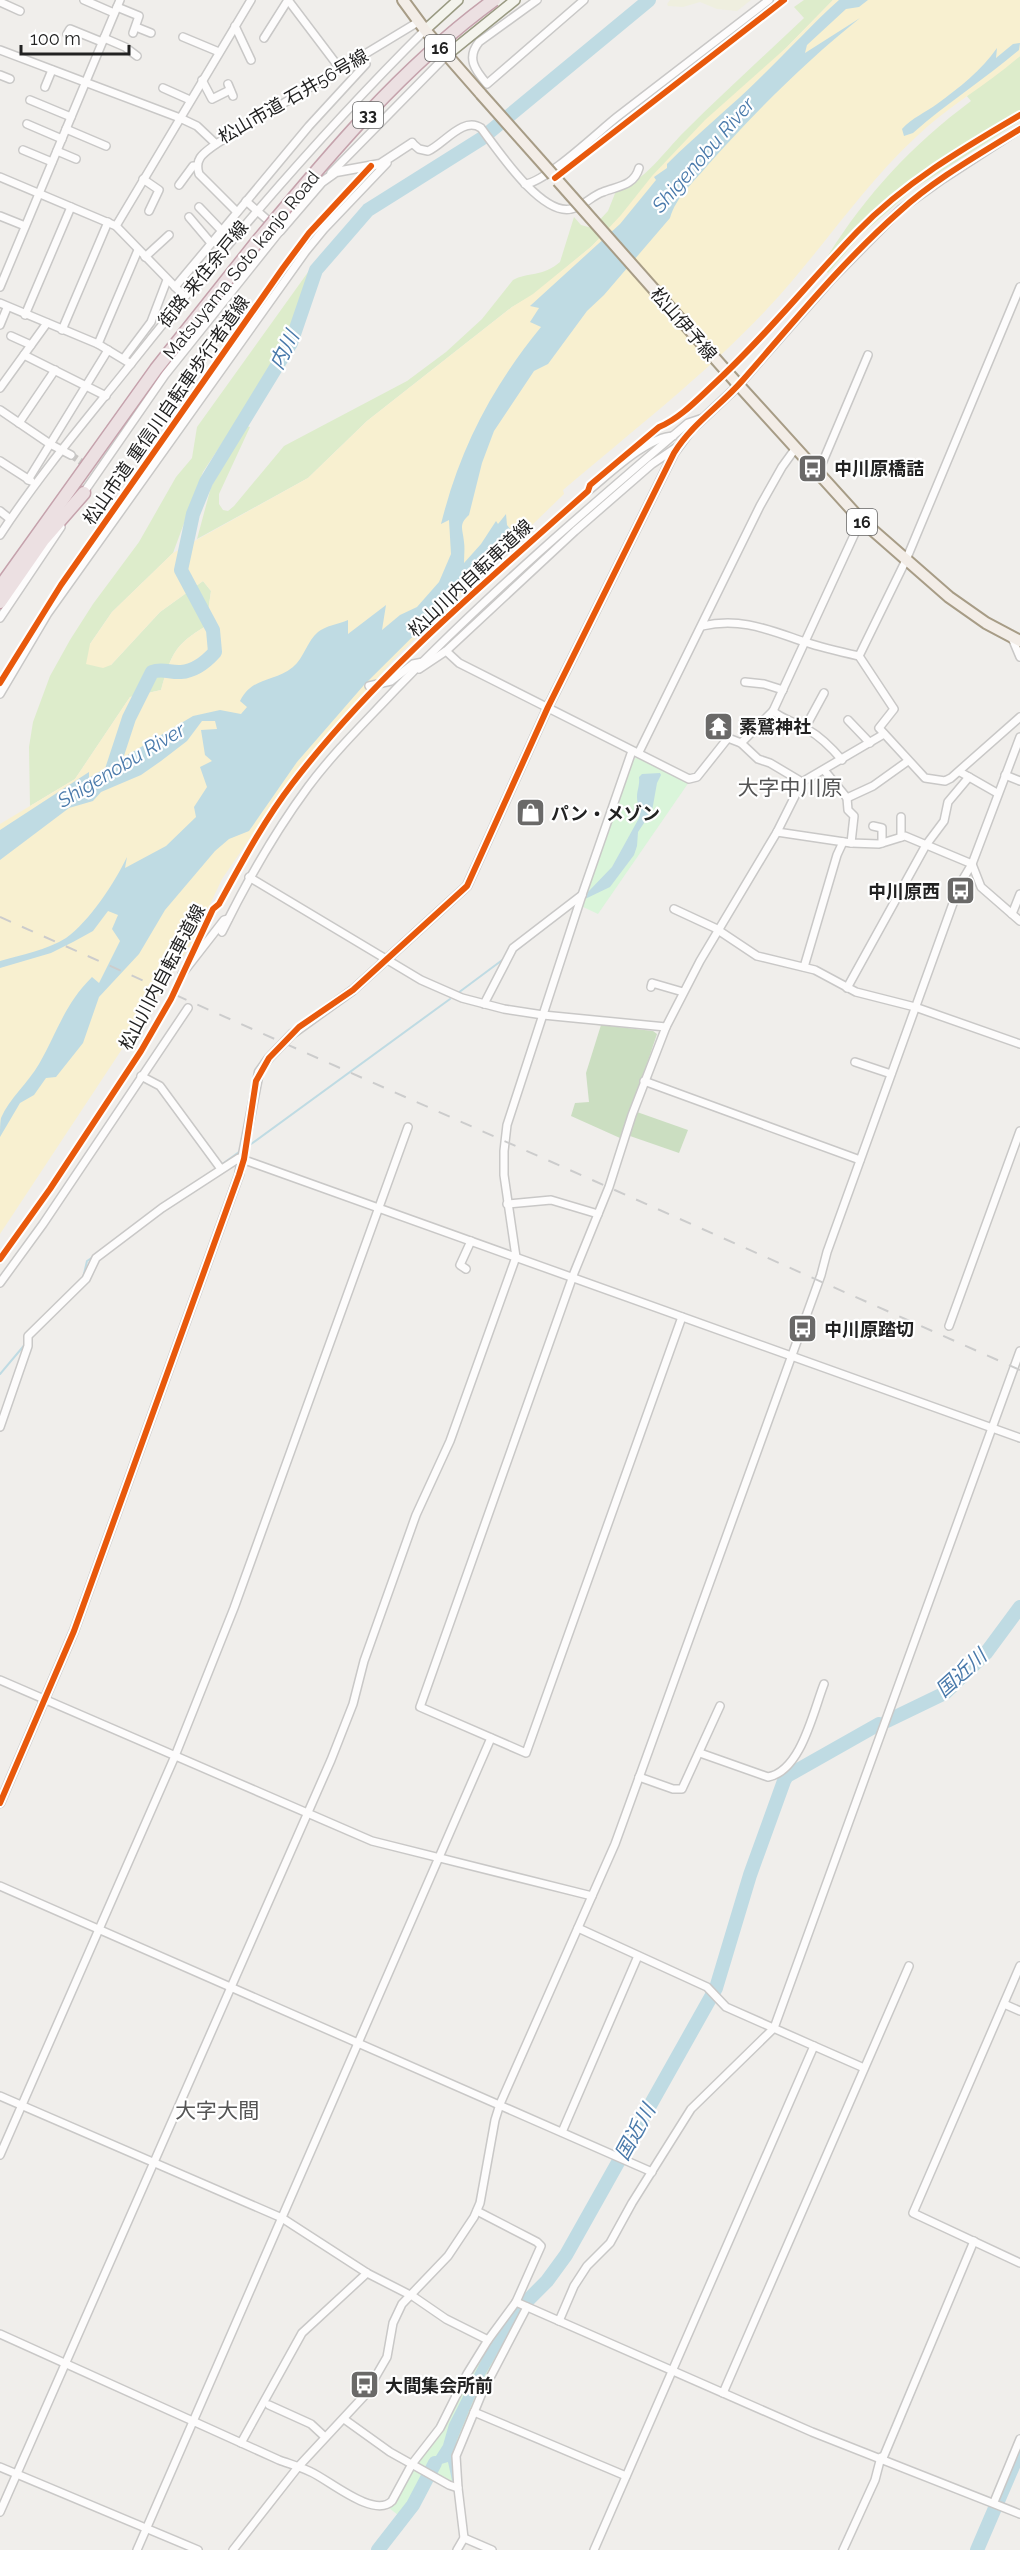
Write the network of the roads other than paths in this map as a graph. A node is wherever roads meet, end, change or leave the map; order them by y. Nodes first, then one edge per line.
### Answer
1 (84, 0) edge
2 (251, 0) edge
3 (288, 0) edge
4 (403, 0) edge
5 (458, 0) edge
6 (494, 0) edge
7 (515, 0) edge
8 (537, 0) edge
9 (584, 0) edge
10 (769, 0) edge
11 (0, 1) edge
12 (117, 7) edge
13 (20, 11) dead end
14 (235, 26) junction
15 (421, 26) junction
16 (151, 33) dead end
17 (67, 34) dead end
18 (183, 37) dead end
19 (264, 38) dead end
20 (103, 40) junction
21 (0, 50) edge
22 (219, 52) junction
23 (447, 55) junction
24 (136, 56) dead end
25 (362, 57) junction
26 (251, 60) dead end
27 (52, 70) junction
28 (341, 70) junction
29 (0, 75) edge
30 (10, 79) dead end
31 (202, 81) junction
32 (85, 83) junction
33 (45, 87) dead end
34 (163, 88) dead end
35 (230, 90) dead end
36 (30, 100) dead end
37 (190, 100) junction
38 (71, 117) junction
39 (180, 118) junction
40 (27, 124) dead end
41 (66, 129) junction
42 (1020, 129) edge
43 (62, 138) junction
44 (412, 143) joint
45 (216, 144) junction
46 (106, 146) dead end
47 (23, 150) dead end
48 (57, 151) junction
49 (395, 155) junction
50 (76, 159) dead end
51 (52, 162) junction
52 (197, 166) junction
53 (639, 168) dead end
54 (0, 177) edge
55 (143, 178) junction
56 (322, 182) junction
57 (525, 184) junction
58 (179, 185) dead end
59 (39, 193) junction
60 (246, 201) junction
61 (71, 207) junction
62 (199, 207) dead end
63 (256, 210) junction
64 (149, 211) dead end
65 (237, 212) junction
66 (0, 216) edge
67 (189, 217) dead end
68 (108, 222) junction
69 (25, 226) junction
70 (116, 226) junction
71 (222, 231) junction
72 (280, 231) junction
73 (169, 234) dead end
74 (211, 243) junction
75 (138, 250) junction
76 (146, 257) junction
77 (167, 280) junction
78 (0, 287) edge
79 (175, 287) junction
80 (1020, 287) edge
81 (184, 296) junction
82 (0, 303) edge
83 (8, 308) junction
84 (25, 315) junction
85 (46, 323) junction
86 (0, 325) edge
87 (62, 330) junction
88 (11, 336) dead end
89 (31, 345) junction
90 (98, 345) junction
91 (108, 350) junction
92 (24, 354) junction
93 (868, 355) dead end
94 (124, 358) junction
95 (131, 363) junction
96 (55, 370) junction
97 (737, 383) junction
98 (86, 385) junction
99 (0, 388) edge
100 (106, 396) junction
101 (0, 410) edge
102 (703, 418) junction
103 (19, 423) junction
104 (673, 436) junction
105 (50, 444) junction
106 (679, 446) junction
107 (795, 449) junction
108 (64, 450) junction
109 (71, 455) tunnel mouth
110 (0, 461) edge
111 (818, 473) junction
112 (28, 480) junction
113 (35, 484) junction
114 (588, 491) dead end
115 (84, 493) junction
116 (0, 511) edge
117 (10, 519) junction
118 (861, 520) junction
119 (0, 535) edge
120 (906, 560) junction
121 (0, 587) edge
122 (0, 602) edge
123 (0, 618) edge
124 (702, 626) junction
125 (1016, 639) edge
126 (804, 641) junction
127 (446, 651) junction
128 (859, 656) junction
129 (1020, 657) edge
130 (423, 662) junction
131 (415, 670) junction
132 (745, 682) dead end
133 (369, 686) dead end
134 (783, 690) junction
135 (824, 693) dead end
136 (0, 694) edge
137 (548, 707) junction
138 (773, 711) junction
139 (1020, 717) edge
140 (848, 720) dead end
141 (805, 728) junction
142 (884, 734) junction
143 (1019, 740) edge
144 (741, 743) junction
145 (870, 743) junction
146 (636, 752) junction
147 (842, 760) junction
148 (908, 761) junction
149 (824, 771) junction
150 (960, 772) junction
151 (1005, 775) junction
152 (969, 777) junction
153 (1020, 781) edge
154 (802, 782) junction
155 (997, 793) junction
156 (847, 798) junction
157 (901, 817) dead end
158 (873, 826) dead end
159 (777, 832) junction
160 (901, 837) junction
161 (847, 842) junction
162 (882, 843) junction
163 (926, 846) junction
164 (972, 864) junction
165 (249, 877) junction
166 (1020, 894) edge
167 (582, 895) junction
168 (674, 909) dead end
169 (1012, 914) junction
170 (229, 918) junction
171 (1020, 921) edge
172 (719, 931) junction
173 (222, 932) dead end
174 (388, 960) junction
175 (804, 967) junction
176 (183, 974) dead end
177 (651, 987) dead end
178 (847, 988) junction
179 (683, 992) junction
180 (484, 1004) junction
181 (915, 1007) junction
182 (188, 1008) dead end
183 (543, 1015) junction
184 (666, 1027) junction
185 (1020, 1044) edge
186 (855, 1062) dead end
187 (891, 1074) junction
188 (141, 1076) junction
189 (644, 1081) junction
190 (408, 1127) dead end
191 (1020, 1131) edge
192 (244, 1159) junction
193 (860, 1160) junction
194 (220, 1169) junction
195 (507, 1204) junction
196 (377, 1208) junction
197 (598, 1214) junction
198 (471, 1241) junction
199 (516, 1257) junction
200 (466, 1269) dead end
201 (573, 1278) junction
202 (0, 1283) edge
203 (682, 1317) junction
204 (949, 1326) dead end
205 (1020, 1351) edge
206 (791, 1356) junction
207 (0, 1426) edge
208 (991, 1427) junction
209 (1020, 1438) edge
210 (0, 1680) edge
211 (824, 1684) dead end
212 (45, 1699) junction
213 (720, 1706) dead end
214 (491, 1738) junction
215 (700, 1753) junction
216 (175, 1756) junction
217 (639, 1777) junction
218 (0, 1803) edge
219 (307, 1813) junction
220 (440, 1858) junction
221 (0, 1886) edge
222 (592, 1896) junction
223 (578, 1928) junction
224 (99, 1929) junction
225 (638, 1956) junction
226 (909, 1966) dead end
227 (1020, 1966) edge
228 (231, 1987) junction
229 (1004, 2004) junction
230 (1020, 2011) edge
231 (774, 2028) junction
232 (359, 2043) junction
233 (814, 2046) junction
234 (864, 2068) junction
235 (0, 2096) edge
236 (500, 2104) junction
237 (22, 2106) junction
238 (562, 2132) junction
239 (0, 2155) edge
240 (154, 2162) junction
241 (652, 2172) junction
242 (477, 2211) junction
243 (282, 2218) junction
244 (974, 2241) junction
245 (1020, 2263) edge
246 (368, 2273) junction
247 (409, 2295) junction
248 (522, 2305) junction
249 (559, 2321) junction
250 (0, 2334) edge
251 (488, 2340) junction
252 (66, 2363) junction
253 (672, 2371) junction
254 (723, 2393) junction
255 (269, 2405) dead end
256 (474, 2412) junction
257 (344, 2419) junction
258 (194, 2421) junction
259 (325, 2437) junction
260 (1020, 2439) edge
261 (241, 2443) junction
262 (882, 2458) junction
263 (412, 2464) junction
264 (0, 2467) edge
265 (298, 2467) junction
266 (17, 2474) junction
267 (626, 2476) junction
268 (458, 2488) junction
269 (994, 2502) junction
270 (0, 2512) edge
271 (1020, 2514) edge
272 (147, 2528) junction
273 (464, 2538) junction
274 (137, 2550) edge
275 (198, 2550) edge
276 (233, 2550) edge
277 (457, 2550) edge
278 (492, 2550) edge
279 (594, 2550) edge
280 (843, 2550) edge

1 - 12 street
2 - 14 street
3 - 19 street
3 - 28 street
4 - 15 main road, 松山伊予線 / 16
5 - 15 main road
6 - 121 highway, Matsuyama Soto kanjo Road / 33, bridge
7 - 23 main road
8 - 9 street
10 - 57 street
11 - 13 street
12 - 16 street
12 - 20 street
14 - 22 street
14 - 26 street
15 - 23 main road, 松山伊予線 / 16
15 - 25 street, 松山市道 石井56号線
15 - 63 street, 街路 来住余戸線
17 - 20 street
18 - 22 street
20 - 24 street
20 - 32 street
21 - 27 street, 松山市道 石井56号線
22 - 31 street
23 - 56 street, 街路 来住余戸線
23 - 97 main road, 松山伊予線 / 16, bridge
25 - 28 street, 松山市道 石井56号線
25 - 60 street
27 - 32 street, 松山市道 石井56号線
27 - 33 street
28 - 45 street, 松山市道 石井56号線
29 - 30 street
31 - 35 street
31 - 37 street
32 - 38 street
32 - 39 street, 松山市道 石井56号線
34 - 37 street
36 - 38 street
37 - 39 street
38 - 41 street
39 - 45 street, 松山市道 石井56号線
39 - 55 street
40 - 43 street
41 - 43 street
41 - 46 street
42 - 97 street
43 - 48 street
44 - 49 street
44 - 57 street
45 - 52 street
47 - 51 street
48 - 50 street
48 - 51 street
49 - 56 street
49 - 136 street
51 - 59 street
52 - 58 street
52 - 65 street
53 - 57 street
54 - 59 street
55 - 64 street
55 - 70 street
56 - 72 street, 街路 来住余戸線
59 - 61 street
59 - 69 street
60 - 63 street
60 - 65 street
61 - 68 street
61 - 84 street
62 - 71 street
63 - 72 street
63 - 81 street, 街路 来住余戸線
65 - 71 street
66 - 69 street
67 - 74 street
68 - 70 street
68 - 87 street
69 - 78 street
70 - 75 street
71 - 74 street
72 - 115 street, 街路 来住余戸線
73 - 76 street
74 - 79 street
75 - 76 street
75 - 90 street
76 - 77 street
77 - 79 street
77 - 94 street
79 - 81 street
80 - 120 street
81 - 95 street, 街路 来住余戸線
82 - 83 street
83 - 84 street
83 - 86 street
84 - 85 street
85 - 87 street
85 - 89 street
87 - 90 street
88 - 89 street
89 - 92 street
90 - 91 street
91 - 94 street
91 - 98 street
92 - 96 street
92 - 99 street
93 - 111 street
94 - 95 street
95 - 100 street, 街路 来住余戸線
96 - 98 street
96 - 103 street
97 - 102 street
97 - 107 main road, 松山伊予線 / 16
98 - 100 street
98 - 105 street
100 - 108 street, 街路 来住余戸線
101 - 103 street
102 - 104 street
102 - 106 street
103 - 105 street
104 - 114 street
104 - 130 street
105 - 108 street
105 - 112 street
106 - 127 street
106 - 137 street
107 - 111 main road, 松山伊予線 / 16
107 - 124 street
108 - 109 street
108 - 113 street, 街路 来住余戸線
110 - 112 street
111 - 118 main road, 松山伊予線 / 16
112 - 113 street
113 - 117 street, 街路 来住余戸線
115 - 122 highway
115 - 123 street, 街路 来住余戸線
116 - 117 street
117 - 119 street, 街路 来住余戸線
118 - 120 main road, 松山伊予線 / 16
118 - 126 street
120 - 125 main road, 松山伊予線 / 16
120 - 128 street
124 - 126 street
124 - 146 street
125 - 129 street
126 - 128 street
126 - 134 street
127 - 131 street
127 - 137 street
128 - 142 street
130 - 131 street
130 - 133 street
131 - 165 street
132 - 134 street
134 - 138 street
135 - 141 street
137 - 146 street
137 - 174 street
138 - 141 street
138 - 144 street
139 - 150 street
140 - 145 street
141 - 147 street
142 - 145 street
142 - 148 street
143 - 151 street
144 - 146 street
144 - 154 street
145 - 147 street
146 - 167 street
147 - 149 street
148 - 150 street
148 - 156 street
149 - 154 street
149 - 156 street
150 - 152 street
151 - 153 street
151 - 155 street
152 - 155 street
152 - 163 street
154 - 159 street
155 - 164 street
156 - 161 street
157 - 160 street
158 - 162 street
159 - 161 street
159 - 172 street
160 - 162 street
160 - 163 street
161 - 162 street
161 - 175 street
163 - 164 street
163 - 178 street
164 - 169 street
164 - 181 street
165 - 170 street
165 - 174 street
166 - 169 street
167 - 180 street
167 - 183 street
168 - 172 street
169 - 171 street
170 - 173 street
170 - 176 street
172 - 175 street
172 - 179 street
174 - 180 street
174 - 192 street
175 - 178 street
177 - 179 street
178 - 181 street
179 - 184 street
180 - 183 street
181 - 185 street
181 - 187 street
182 - 188 street
183 - 184 street
183 - 195 street
184 - 189 street
186 - 187 street
187 - 193 street
188 - 194 street
188 - 202 street
189 - 193 street
189 - 197 street
190 - 196 street
191 - 204 street
192 - 194 street
192 - 196 street
192 - 212 street
193 - 206 street
194 - 207 street
195 - 197 street
195 - 199 street
196 - 198 street
196 - 216 street
197 - 201 street
198 - 199 street
198 - 200 street
199 - 201 street
199 - 219 street
201 - 203 street
201 - 214 street
203 - 206 street
203 - 214 street
205 - 208 street
206 - 208 street
206 - 217 street
208 - 209 street
208 - 231 street
210 - 212 street
211 - 215 street
212 - 216 street
212 - 218 street
213 - 215 street
214 - 220 street
215 - 217 street
216 - 219 street
216 - 224 street
217 - 222 street
219 - 220 street
219 - 228 street
220 - 222 street
220 - 232 street
221 - 224 street
222 - 223 street
223 - 225 street
223 - 236 street
224 - 228 street
224 - 237 street
225 - 231 street
225 - 238 street
226 - 234 street
227 - 229 street
228 - 232 street
228 - 240 street
229 - 230 street
229 - 244 street
231 - 233 street
231 - 241 street
232 - 236 street
232 - 243 street
233 - 234 street
233 - 253 street
234 - 254 street
235 - 237 street
236 - 238 street
236 - 242 street
237 - 239 street
237 - 240 street
238 - 241 street
240 - 243 street
240 - 252 street
241 - 249 street
242 - 247 street
242 - 248 street
243 - 246 street
243 - 258 street
244 - 245 street
244 - 262 street
246 - 247 street
246 - 261 street
247 - 251 street
247 - 257 street
248 - 249 street
248 - 251 street
248 - 256 street
249 - 253 street
250 - 252 street
251 - 263 street
252 - 258 street
252 - 266 street
253 - 254 street
253 - 267 street
254 - 262 street
255 - 259 street
256 - 267 street
256 - 268 street
257 - 259 street
257 - 263 street
258 - 261 street
258 - 272 street
259 - 265 street
260 - 269 street
261 - 265 street
262 - 269 street
262 - 280 street
263 - 265 street
263 - 268 street
264 - 266 street
265 - 276 street
266 - 270 street
266 - 272 street
267 - 279 street
268 - 273 street
269 - 271 street
272 - 274 street
272 - 275 street
273 - 277 street
273 - 278 street

